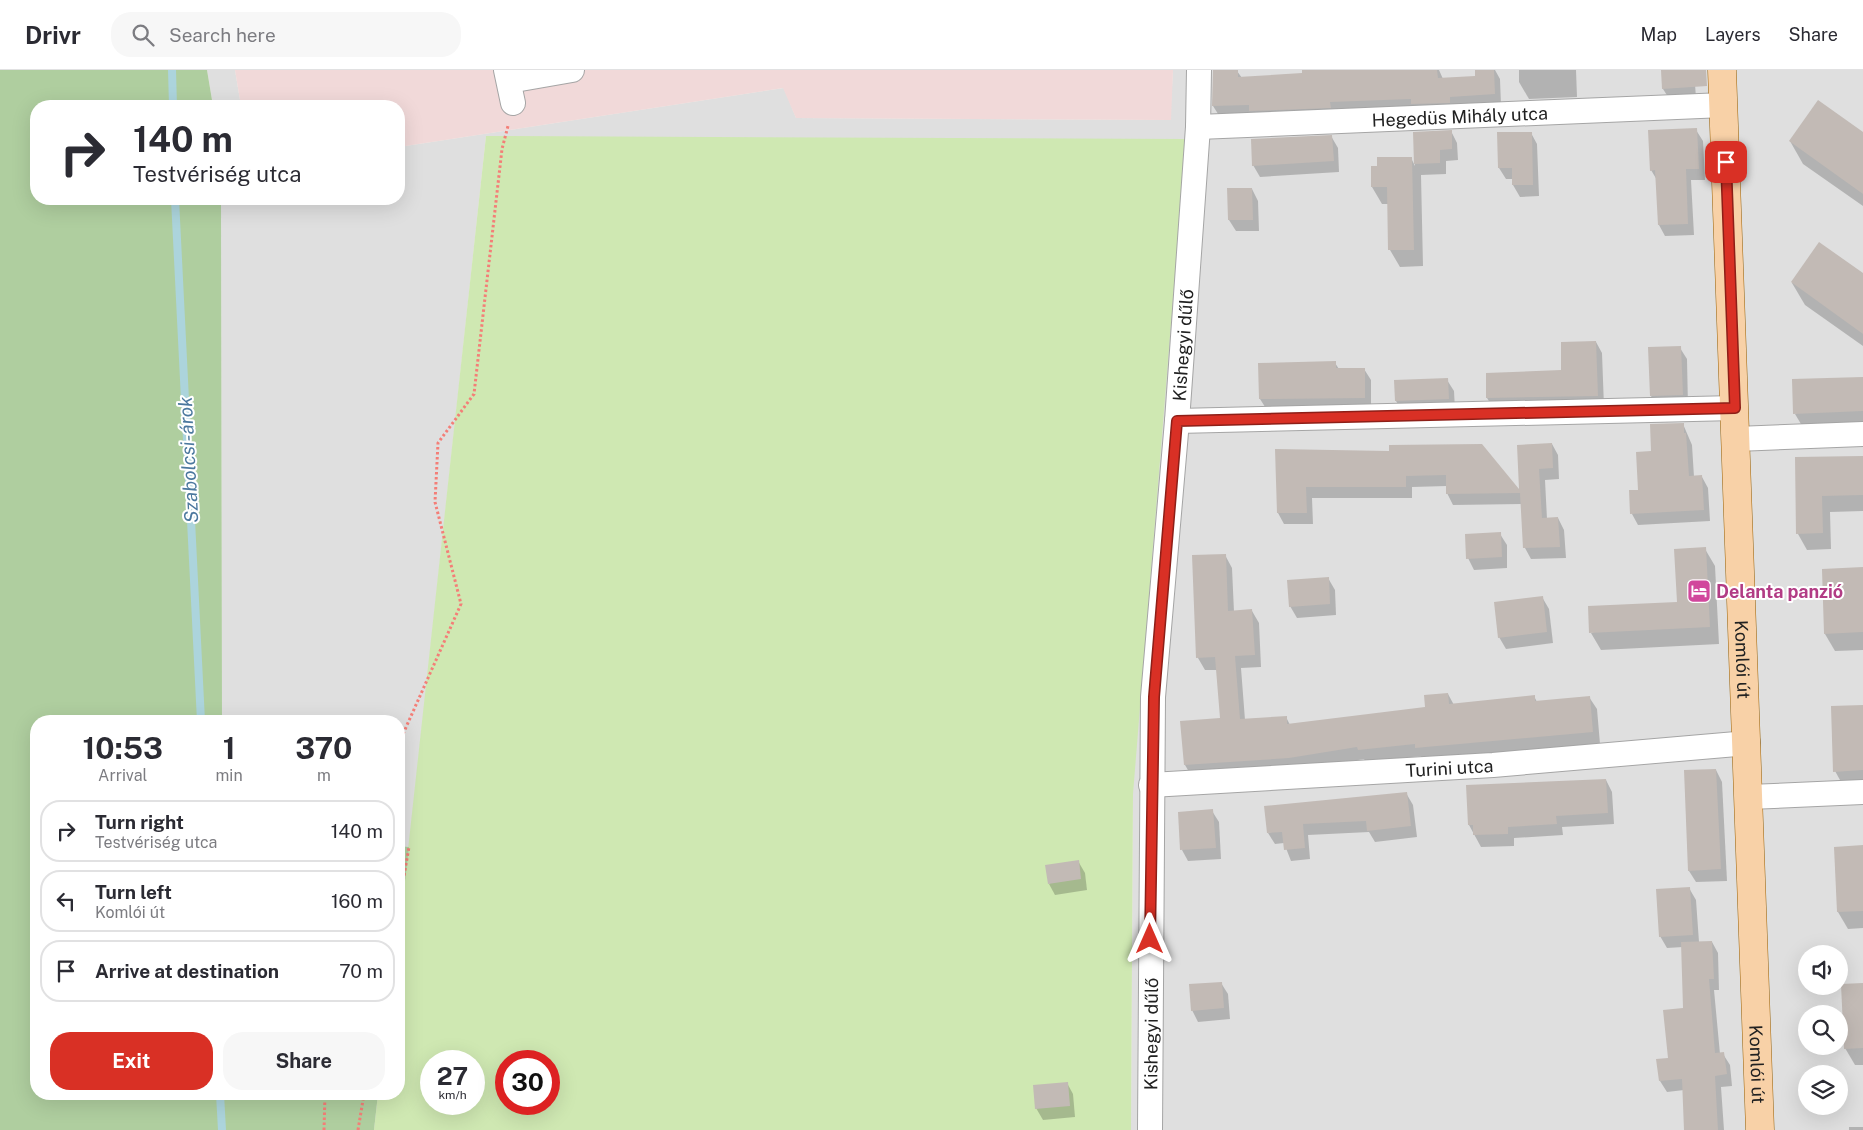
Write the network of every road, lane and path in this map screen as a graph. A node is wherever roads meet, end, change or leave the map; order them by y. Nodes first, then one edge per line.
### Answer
1 (572, 70) edge
2 (1199, 70) edge
3 (1722, 70) edge
4 (509, 85) edge
5 (1724, 105) junction
6 (1198, 127) junction
7 (1735, 408) junction
8 (1177, 421) junction
9 (1863, 434) edge
10 (1736, 439) junction
11 (405, 730) edge
12 (1748, 743) junction
13 (1151, 786) junction
14 (1863, 792) edge
15 (1749, 797) junction
16 (409, 847) dead end
17 (405, 870) edge
18 (325, 1100) edge
19 (363, 1100) edge
20 (324, 1130) edge
21 (358, 1130) edge
22 (1150, 1130) edge
23 (1760, 1130) edge

1 - 4 street
2 - 6 street, Kishegyi dűlő
3 - 5 main road, Komlói út
4 - 11 path
5 - 6 street, Hegedüs Mihály utca
5 - 7 main road, Komlói út
6 - 8 street, Kishegyi dűlő
7 - 8 street
7 - 10 main road, Komlói út
8 - 13 street, Kishegyi dűlő
9 - 10 street
10 - 12 main road, Komlói út
12 - 13 street, Turini utca
12 - 15 main road, Komlói út
13 - 22 street, Kishegyi dűlő
14 - 15 street
15 - 23 main road, Komlói út
16 - 17 path
18 - 20 path
19 - 21 path

